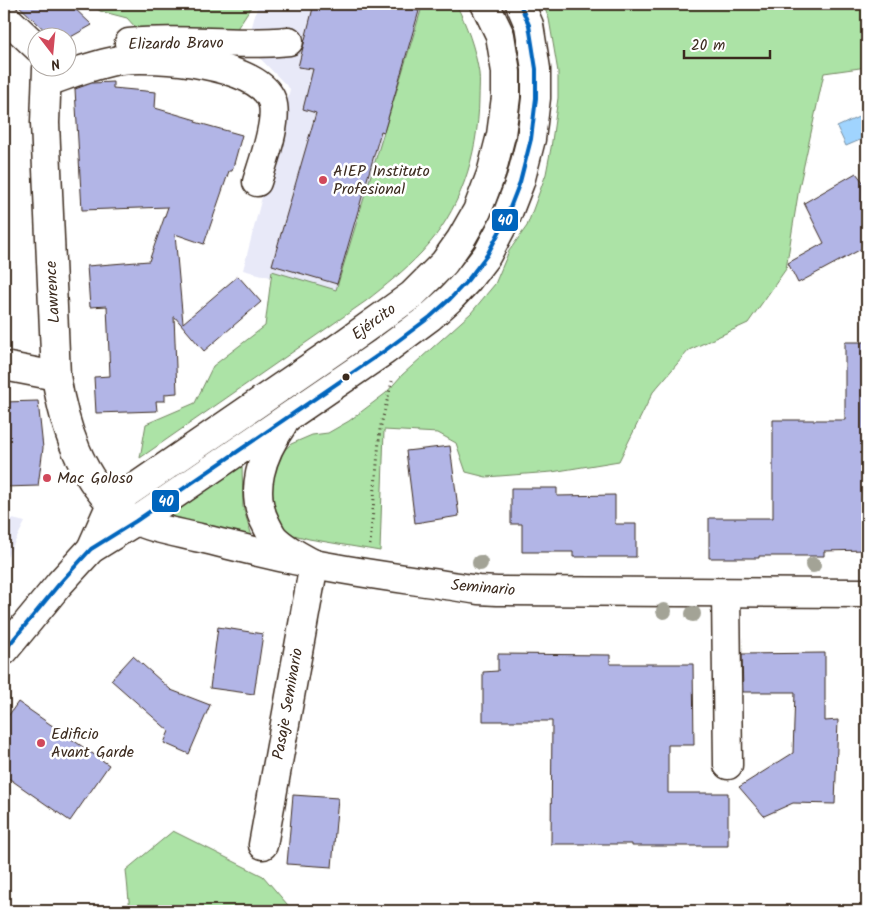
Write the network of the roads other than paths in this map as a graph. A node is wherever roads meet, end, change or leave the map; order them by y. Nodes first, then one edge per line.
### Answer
1 (485, 4) edge
2 (520, 4) edge
3 (4, 16) edge
4 (28, 39) edge
5 (289, 41) dead end
6 (78, 58) edge
7 (78, 68) edge
8 (55, 78) edge
9 (257, 182) dead end
10 (4, 366) edge
11 (56, 376) junction
12 (287, 418) junction
13 (111, 504) junction
14 (136, 521) junction
15 (91, 549) junction
16 (314, 564) junction
17 (726, 593) junction
18 (867, 593) edge
19 (4, 651) edge
20 (728, 765) dead end
21 (262, 845) dead end

1 - 13 street, Ejército
2 - 12 street, Ejército
3 - 4 street
5 - 6 street, Elizardo Bravo
7 - 9 street, Elizardo Bravo
8 - 11 street, Lawrence
10 - 11 street
11 - 13 street, Lawrence
12 - 14 street, Ejército
12 - 16 street
13 - 14 street, Seminario
13 - 15 street, Ejército
14 - 15 street, Ejército
14 - 16 street, Seminario
15 - 19 street, Ejército
16 - 17 street, Seminario
16 - 21 street, Pasaje Seminario
17 - 18 street, Seminario
17 - 20 street

